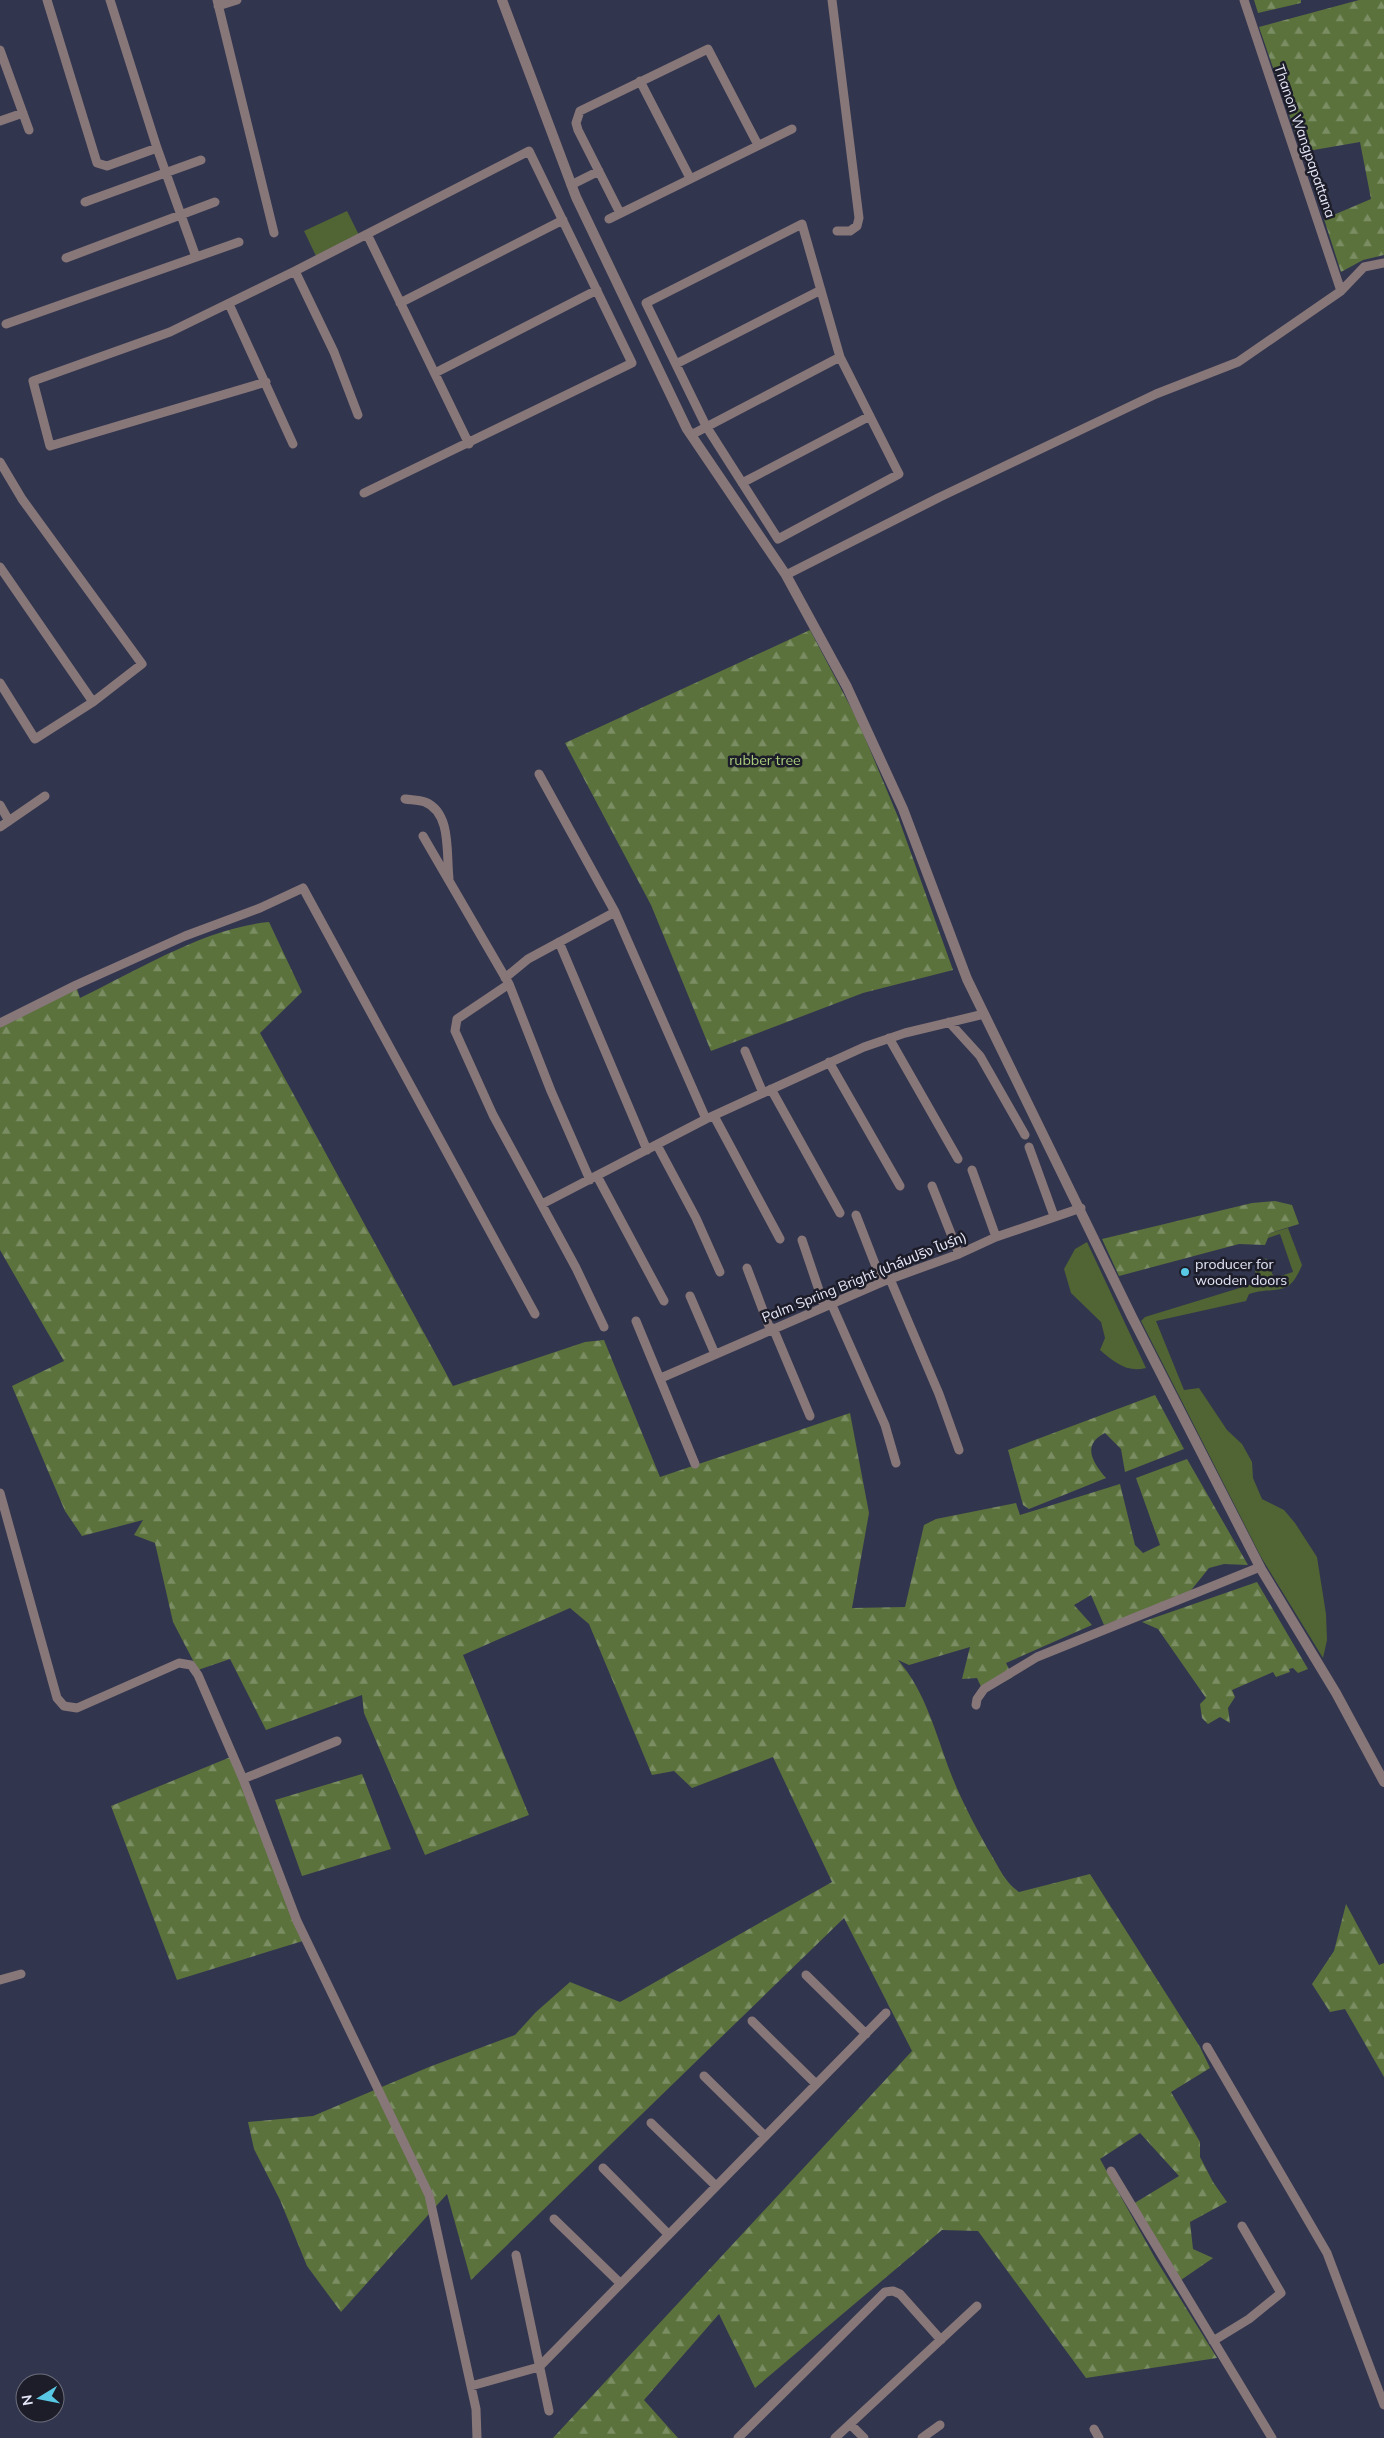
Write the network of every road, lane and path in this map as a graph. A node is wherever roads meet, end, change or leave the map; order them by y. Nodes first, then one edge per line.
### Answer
1 (47, 0) edge
2 (110, 0) edge
3 (237, 0) edge
4 (502, 0) edge
5 (832, 0) edge
6 (1244, 0) edge
7 (217, 3) edge
8 (0, 50) edge
9 (640, 81) junction
10 (23, 113) junction
11 (0, 121) edge
12 (792, 129) dead end
13 (29, 130) dead end
14 (758, 145) junction
15 (157, 148) junction
16 (201, 160) dead end
17 (599, 171) junction
18 (166, 173) junction
19 (690, 178) junction
20 (571, 186) junction
21 (84, 202) dead end
22 (215, 202) dead end
23 (620, 213) junction
24 (181, 214) junction
25 (610, 218) dead end
26 (562, 220) junction
27 (837, 230) dead end
28 (274, 233) dead end
29 (367, 234) junction
30 (239, 242) dead end
31 (196, 256) junction
32 (66, 258) dead end
33 (1384, 263) edge
34 (294, 271) junction
35 (597, 290) junction
36 (821, 290) junction
37 (1341, 291) junction
38 (400, 303) junction
39 (229, 304) junction
40 (6, 324) dead end
41 (840, 357) junction
42 (676, 364) junction
43 (435, 374) junction
44 (266, 382) junction
45 (358, 415) dead end
46 (870, 416) junction
47 (706, 426) junction
48 (691, 434) junction
49 (292, 444) dead end
50 (469, 444) junction
51 (0, 462) edge
52 (742, 483) junction
53 (364, 493) dead end
54 (0, 567) edge
55 (786, 575) junction
56 (0, 683) edge
57 (93, 702) junction
58 (539, 774) dead end
59 (45, 796) dead end
60 (405, 799) dead end
61 (0, 805) edge
62 (9, 821) junction
63 (0, 827) edge
64 (424, 836) dead end
65 (450, 883) junction
66 (615, 912) junction
67 (559, 942) junction
68 (507, 981) junction
69 (984, 1014) junction
70 (949, 1022) junction
71 (0, 1023) edge
72 (889, 1038) junction
73 (745, 1052) dead end
74 (829, 1062) junction
75 (767, 1091) junction
76 (710, 1118) junction
77 (1025, 1135) dead end
78 (656, 1145) junction
79 (1029, 1147) dead end
80 (647, 1150) junction
81 (958, 1159) dead end
82 (972, 1170) dead end
83 (593, 1178) junction
84 (900, 1186) dead end
85 (932, 1186) dead end
86 (542, 1204) junction
87 (1081, 1208) junction
88 (840, 1214) dead end
89 (856, 1215) dead end
90 (1054, 1216) junction
91 (996, 1237) junction
92 (780, 1239) dead end
93 (802, 1240) dead end
94 (959, 1254) junction
95 (747, 1268) dead end
96 (720, 1272) dead end
97 (886, 1280) junction
98 (690, 1296) dead end
99 (664, 1301) dead end
100 (827, 1304) junction
101 (535, 1314) dead end
102 (636, 1321) dead end
103 (604, 1327) dead end
104 (772, 1329) junction
105 (715, 1354) junction
106 (661, 1378) junction
107 (810, 1416) dead end
108 (960, 1450) dead end
109 (695, 1464) dead end
110 (896, 1464) dead end
111 (0, 1493) edge
112 (1260, 1567) junction
113 (976, 1705) dead end
114 (337, 1741) dead end
115 (243, 1779) junction
116 (1384, 1782) edge
117 (21, 1974) dead end
118 (806, 1975) dead end
119 (0, 1980) edge
120 (886, 2013) dead end
121 (752, 2021) dead end
122 (866, 2034) junction
123 (1207, 2047) dead end
124 (704, 2076) dead end
125 (816, 2084) junction
126 (651, 2124) dead end
127 (765, 2136) junction
128 (603, 2168) dead end
129 (1110, 2171) dead end
130 (716, 2186) junction
131 (554, 2219) dead end
132 (1242, 2226) dead end
133 (668, 2234) junction
134 (516, 2255) dead end
135 (620, 2283) junction
136 (977, 2306) dead end
137 (941, 2340) junction
138 (1213, 2341) junction
139 (539, 2367) junction
140 (471, 2386) junction
141 (1384, 2405) edge
142 (549, 2411) dead end
143 (850, 2424) junction
144 (940, 2425) dead end
145 (1094, 2428) dead end
146 (477, 2438) edge
147 (738, 2438) edge
148 (835, 2438) edge
149 (864, 2438) edge
150 (922, 2438) edge
151 (1099, 2438) edge
152 (1272, 2438) edge

1 - 15 street
2 - 15 street
3 - 7 street
4 - 20 street
5 - 27 street
6 - 37 street, Thanon Wangpapattana
7 - 28 street
8 - 10 street
9 - 14 street
9 - 17 street
9 - 19 street
10 - 11 street
10 - 13 street
12 - 14 street
14 - 19 street
15 - 18 street
16 - 18 street
17 - 20 street
17 - 23 street
18 - 21 street
18 - 24 street
19 - 23 street
20 - 48 street
22 - 24 street
23 - 25 street
24 - 31 street
24 - 32 street
26 - 29 street
26 - 35 street
26 - 38 street
29 - 34 street
29 - 38 street
30 - 31 street
31 - 40 street
33 - 37 street
34 - 39 street
34 - 45 street
35 - 43 street
35 - 50 street
36 - 41 street
36 - 42 street
36 - 42 street
37 - 55 street
38 - 43 street
39 - 44 street
39 - 44 street
41 - 46 street
41 - 47 street
42 - 47 street
43 - 50 street
44 - 49 street
46 - 52 street
46 - 52 street
47 - 48 street
47 - 52 street
48 - 55 street
50 - 53 street
51 - 57 street
54 - 57 street
55 - 69 street
56 - 57 street
58 - 66 street
59 - 62 street
60 - 65 street
61 - 62 street
62 - 63 street
64 - 65 street
65 - 68 street
66 - 67 street
66 - 76 street
67 - 68 street
67 - 80 street
68 - 83 street
68 - 86 street
69 - 70 street
69 - 87 street
70 - 72 street
70 - 77 street
71 - 101 street
72 - 74 street
72 - 81 street
73 - 75 street
74 - 75 street
74 - 84 street
75 - 76 street
75 - 88 street
76 - 78 street
76 - 92 street
78 - 80 street
78 - 96 street
79 - 90 street
80 - 83 street
82 - 91 street
83 - 86 street
83 - 99 street
85 - 94 street
86 - 103 street
87 - 90 street, Palm Spring Bright (ปาล์มปริง ไบร์ท)
87 - 112 street
89 - 97 street
90 - 91 street, Palm Spring Bright (ปาล์มปริง ไบร์ท)
91 - 94 street, Palm Spring Bright (ปาล์มปริง ไบร์ท)
93 - 100 street
94 - 97 street, Palm Spring Bright (ปาล์มปริง ไบร์ท)
95 - 104 street
97 - 100 street, Palm Spring Bright (ปาล์มปริง ไบร์ท)
97 - 108 street
98 - 105 street
100 - 104 street, Palm Spring Bright (ปาล์มปริง ไบร์ท)
100 - 110 street
102 - 106 street
104 - 105 street, Palm Spring Bright (ปาล์มปริง ไบร์ท)
104 - 107 street
105 - 106 street, Palm Spring Bright (ปาล์มปริง ไบร์ท)
106 - 109 street
111 - 115 street
112 - 113 street
112 - 116 street
114 - 115 street
115 - 140 street
117 - 119 street
118 - 122 street
120 - 122 street
121 - 125 street
122 - 125 street
123 - 141 street
124 - 127 street
125 - 127 street
126 - 130 street
127 - 130 street
128 - 133 street
129 - 138 street
130 - 133 street
131 - 135 street
132 - 138 street
133 - 135 street
134 - 139 street
135 - 139 street
136 - 137 street
137 - 143 street
137 - 147 street
138 - 152 street
139 - 140 street
139 - 142 street
140 - 146 street
143 - 148 street
143 - 149 street
144 - 150 street
145 - 151 street

